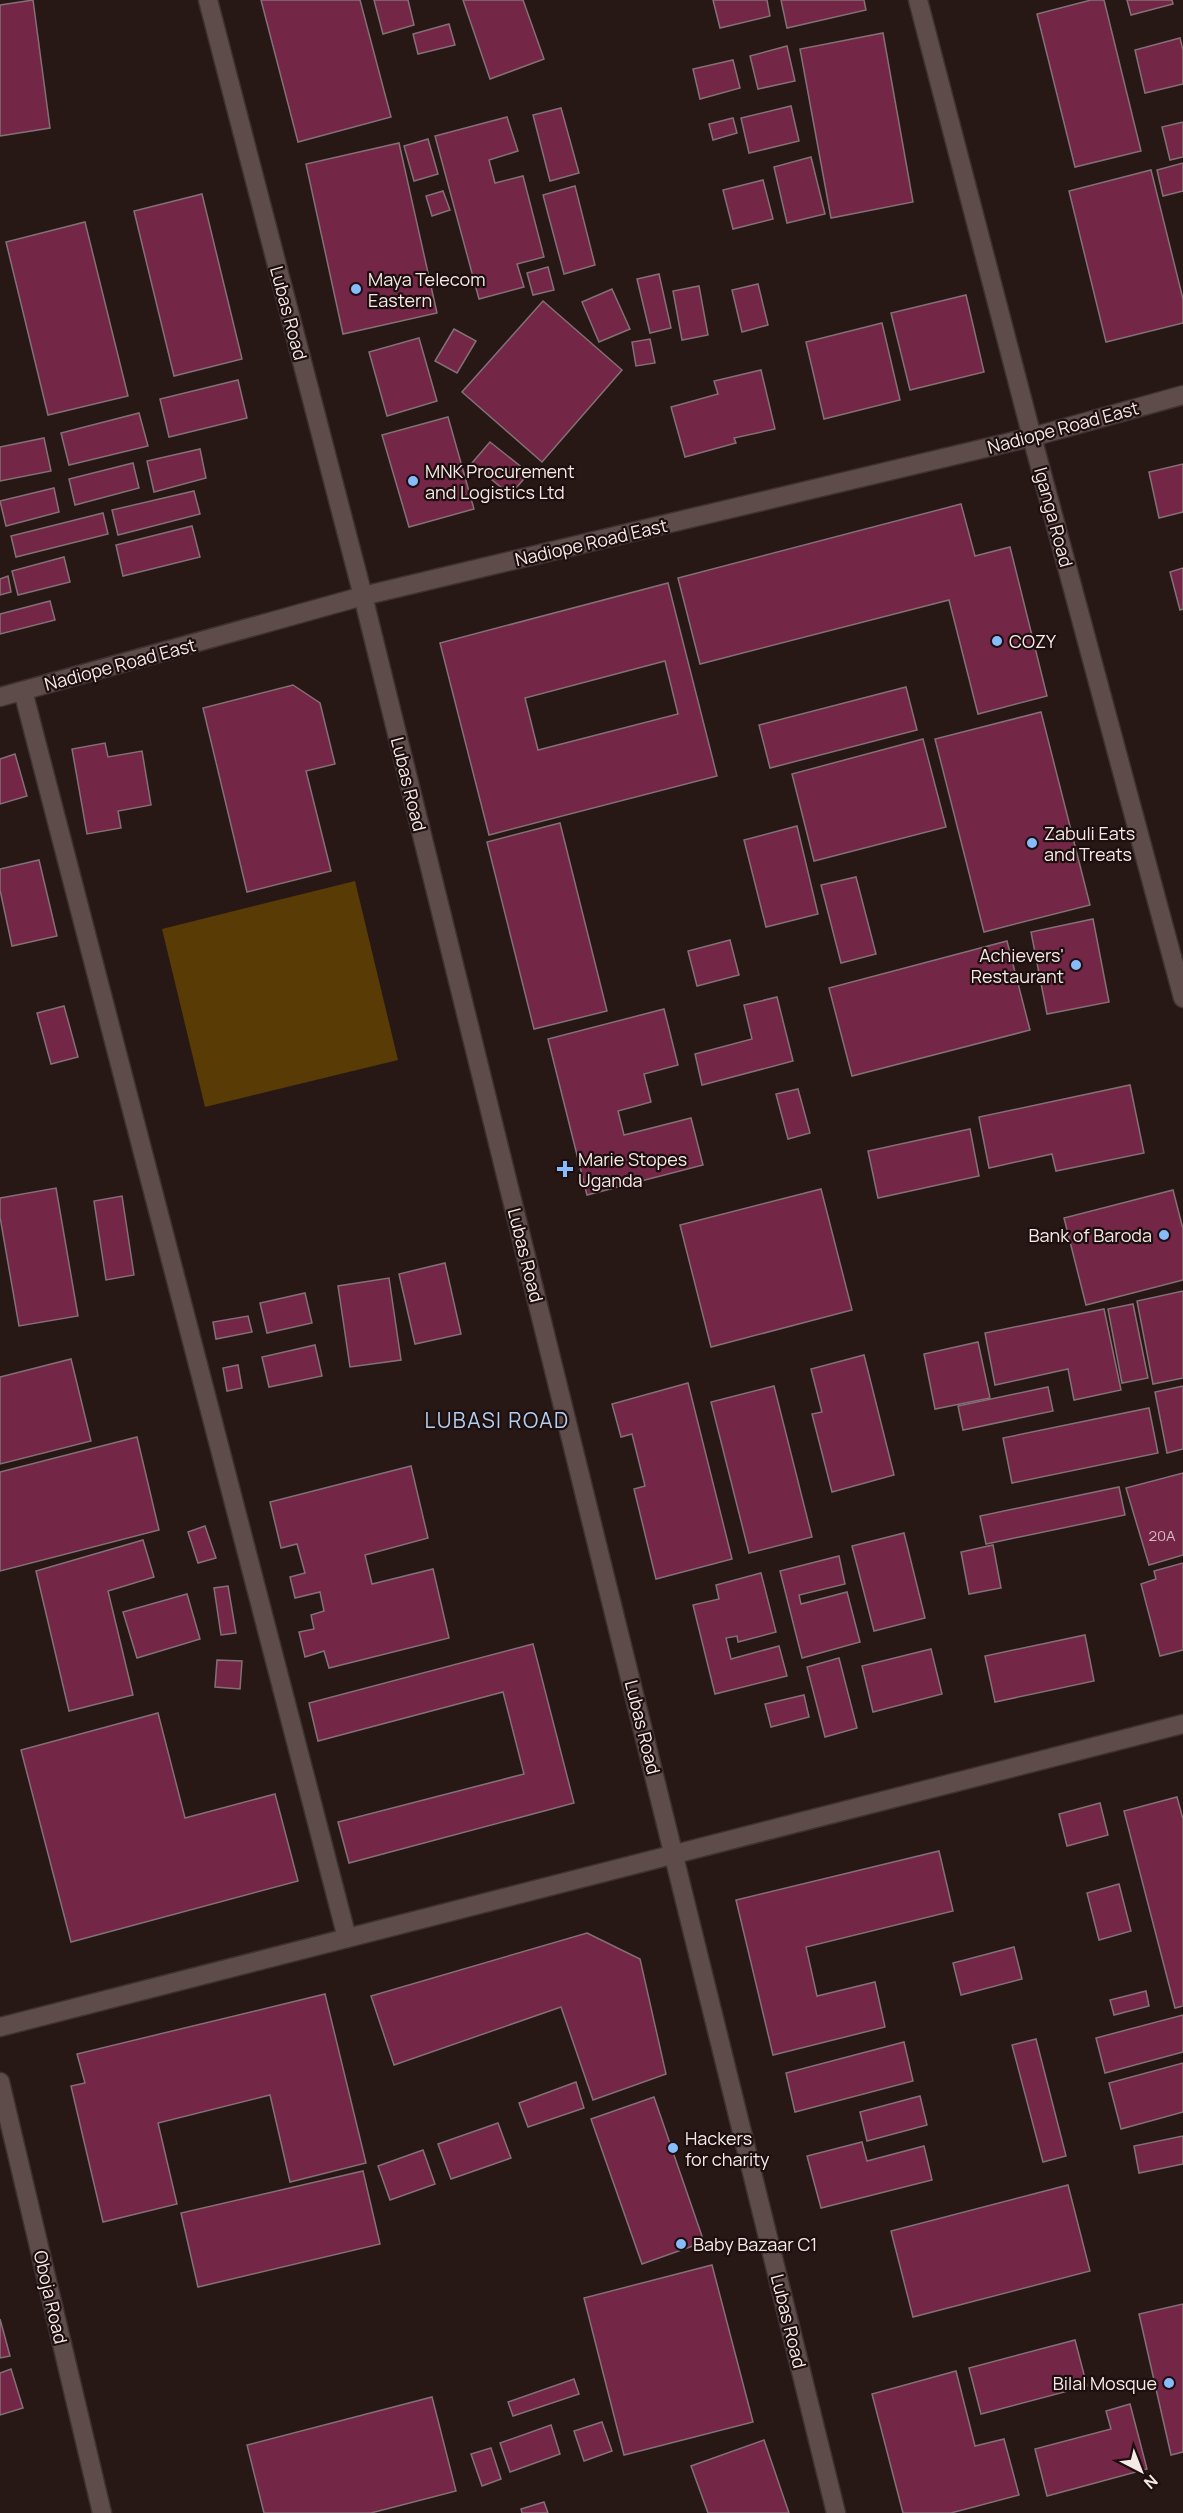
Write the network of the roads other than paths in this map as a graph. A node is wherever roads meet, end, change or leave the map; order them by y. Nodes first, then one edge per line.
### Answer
1 (208, 0) edge
2 (918, 0) edge
3 (1183, 395) edge
4 (1032, 437) junction
5 (363, 596) junction
6 (22, 691) junction
7 (0, 697) edge
8 (1183, 998) edge
9 (1183, 1724) edge
10 (674, 1854) junction
11 (347, 1938) junction
12 (0, 2027) edge
13 (0, 2082) edge
14 (102, 2513) edge
15 (836, 2513) edge

1 - 5 street, Lubas Road
2 - 4 street, Iganga Road
3 - 4 street, Nadiope Road East
4 - 5 street, Nadiope Road East
4 - 8 street, Iganga Road
5 - 6 street, Nadiope Road East
5 - 10 street, Lubas Road
6 - 7 street, Nadiope Road East
6 - 11 street
9 - 10 street
10 - 11 street
10 - 15 street, Lubas Road
11 - 12 street
13 - 14 street, Oboja Road

